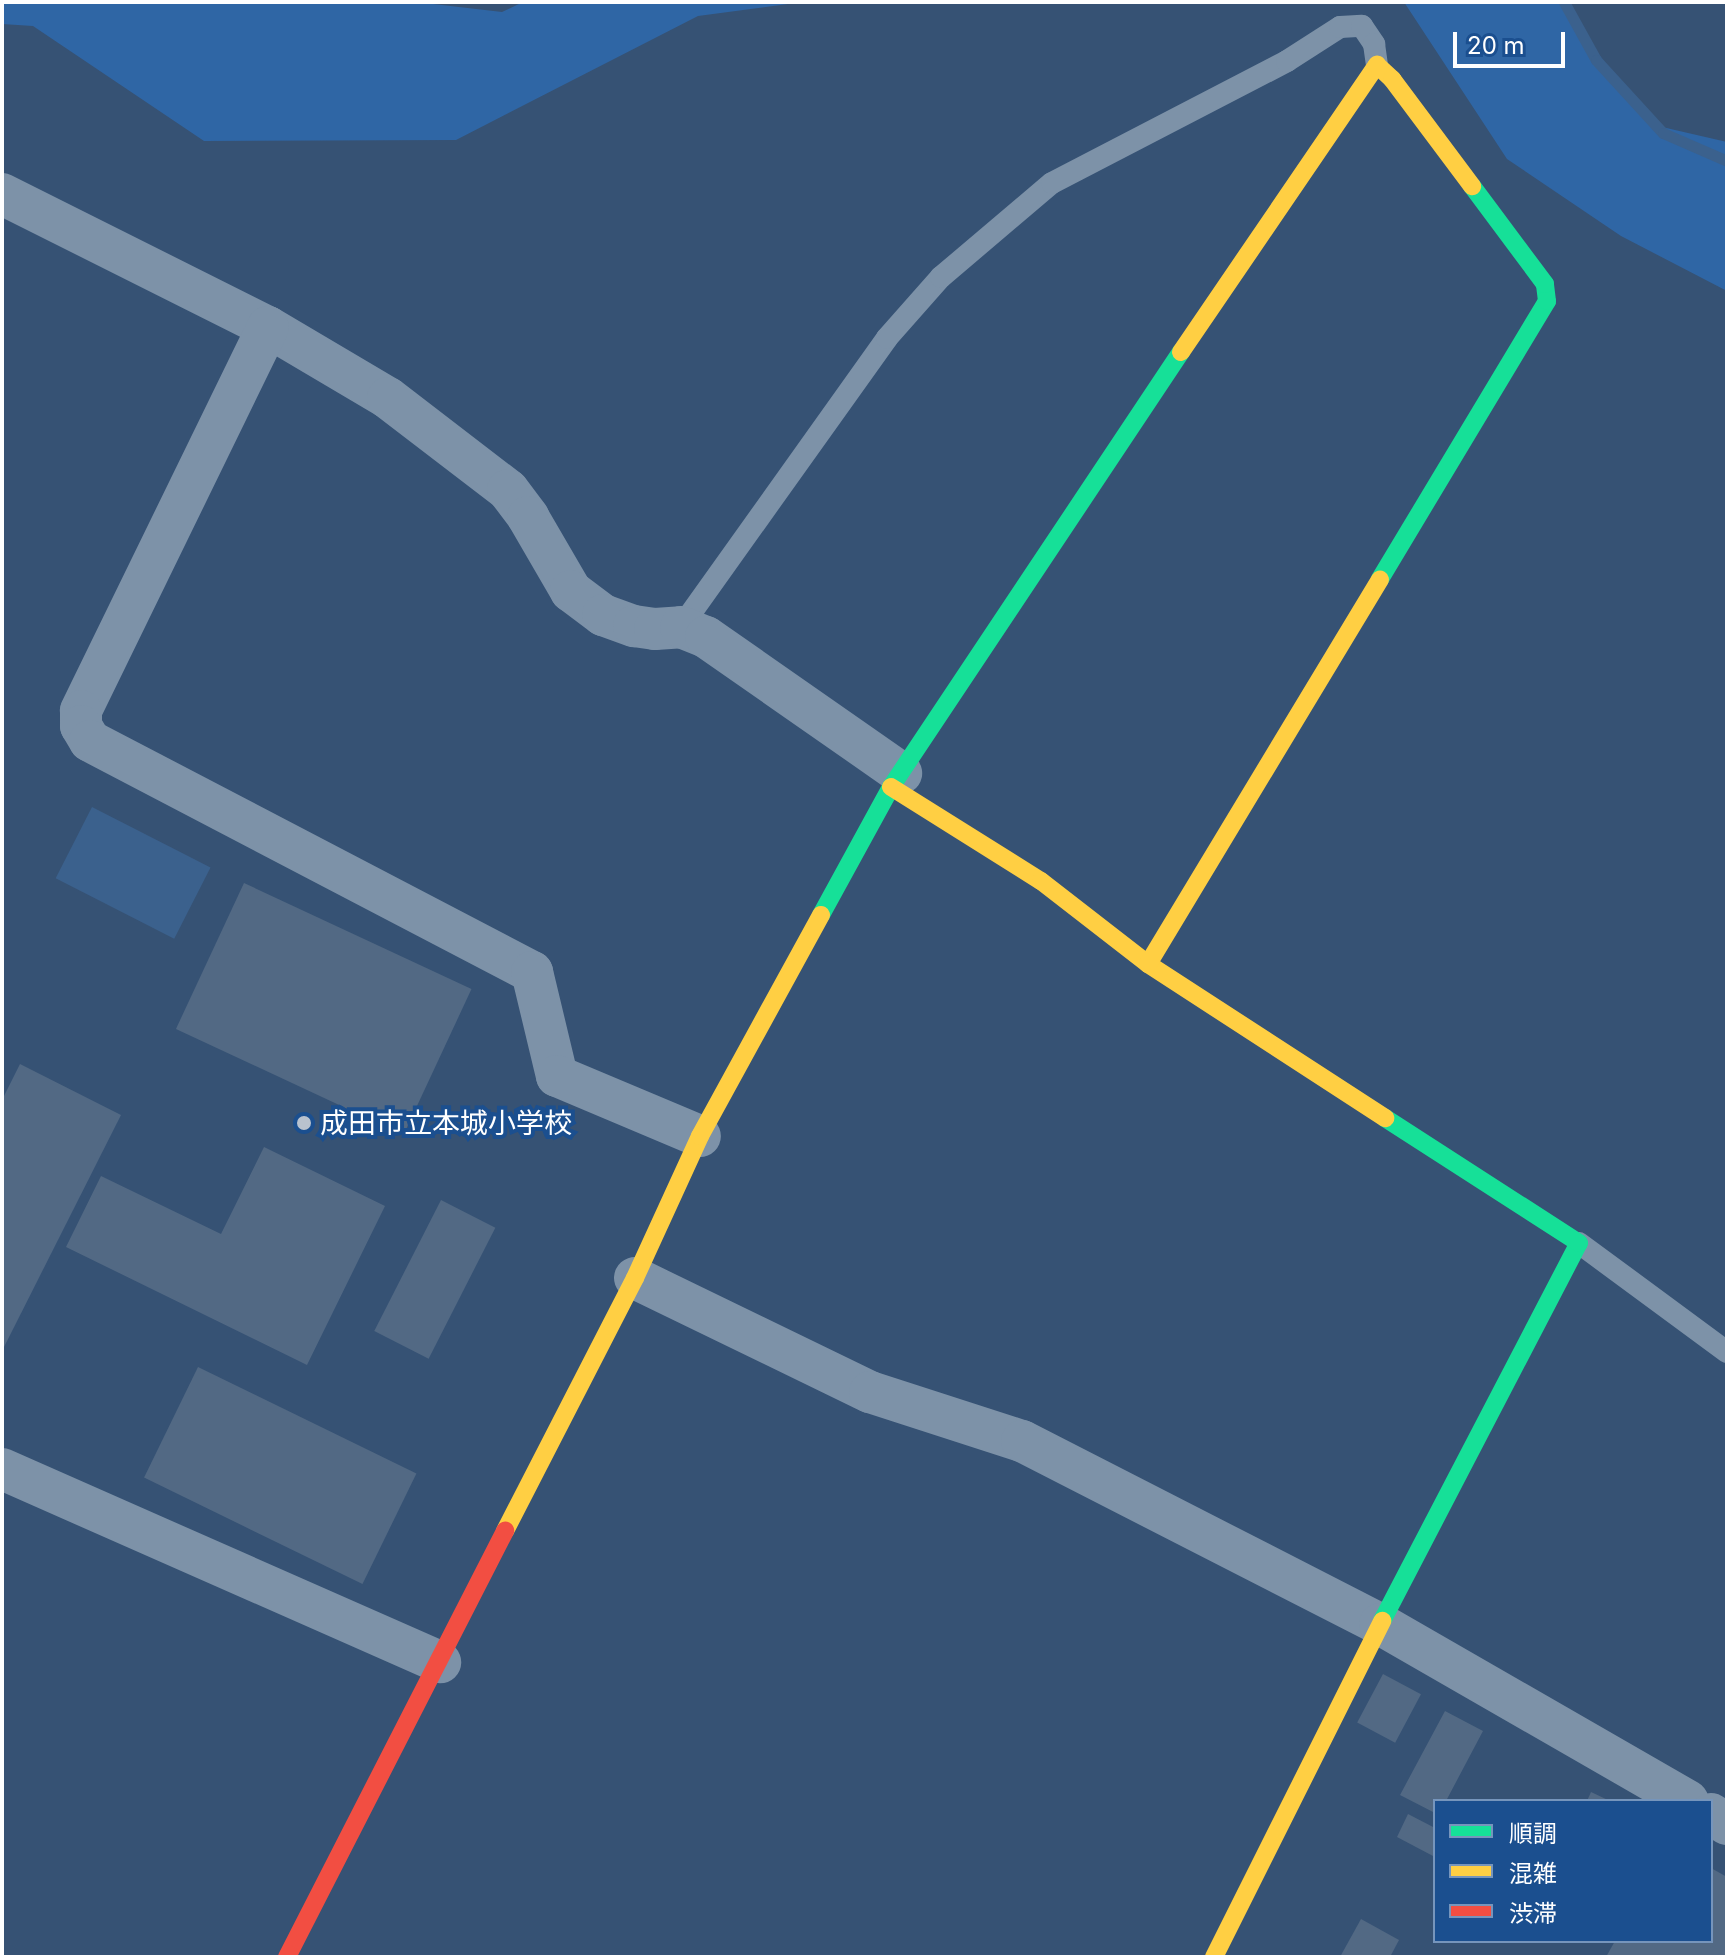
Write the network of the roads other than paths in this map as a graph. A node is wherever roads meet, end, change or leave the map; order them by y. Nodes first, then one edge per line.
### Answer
1 (1377, 65) junction
2 (2, 194) edge
3 (268, 327) junction
4 (681, 627) junction
5 (896, 780) junction
6 (1148, 964) junction
7 (700, 1136) junction
8 (1579, 1243) junction
9 (635, 1278) junction
10 (1727, 1352) edge
11 (2, 1469) edge
12 (1380, 1624) junction
13 (440, 1662) junction
14 (1685, 1799) edge
15 (287, 1957) edge
16 (1214, 1957) edge

1 - 4 lane
1 - 5 street
1 - 6 street
2 - 3 street
3 - 4 street
3 - 7 street
4 - 5 street
5 - 6 street
5 - 7 street
6 - 8 street
7 - 9 street
8 - 10 lane
8 - 12 street
9 - 12 street
9 - 13 street
11 - 13 street
12 - 14 street
12 - 16 street
13 - 15 street

